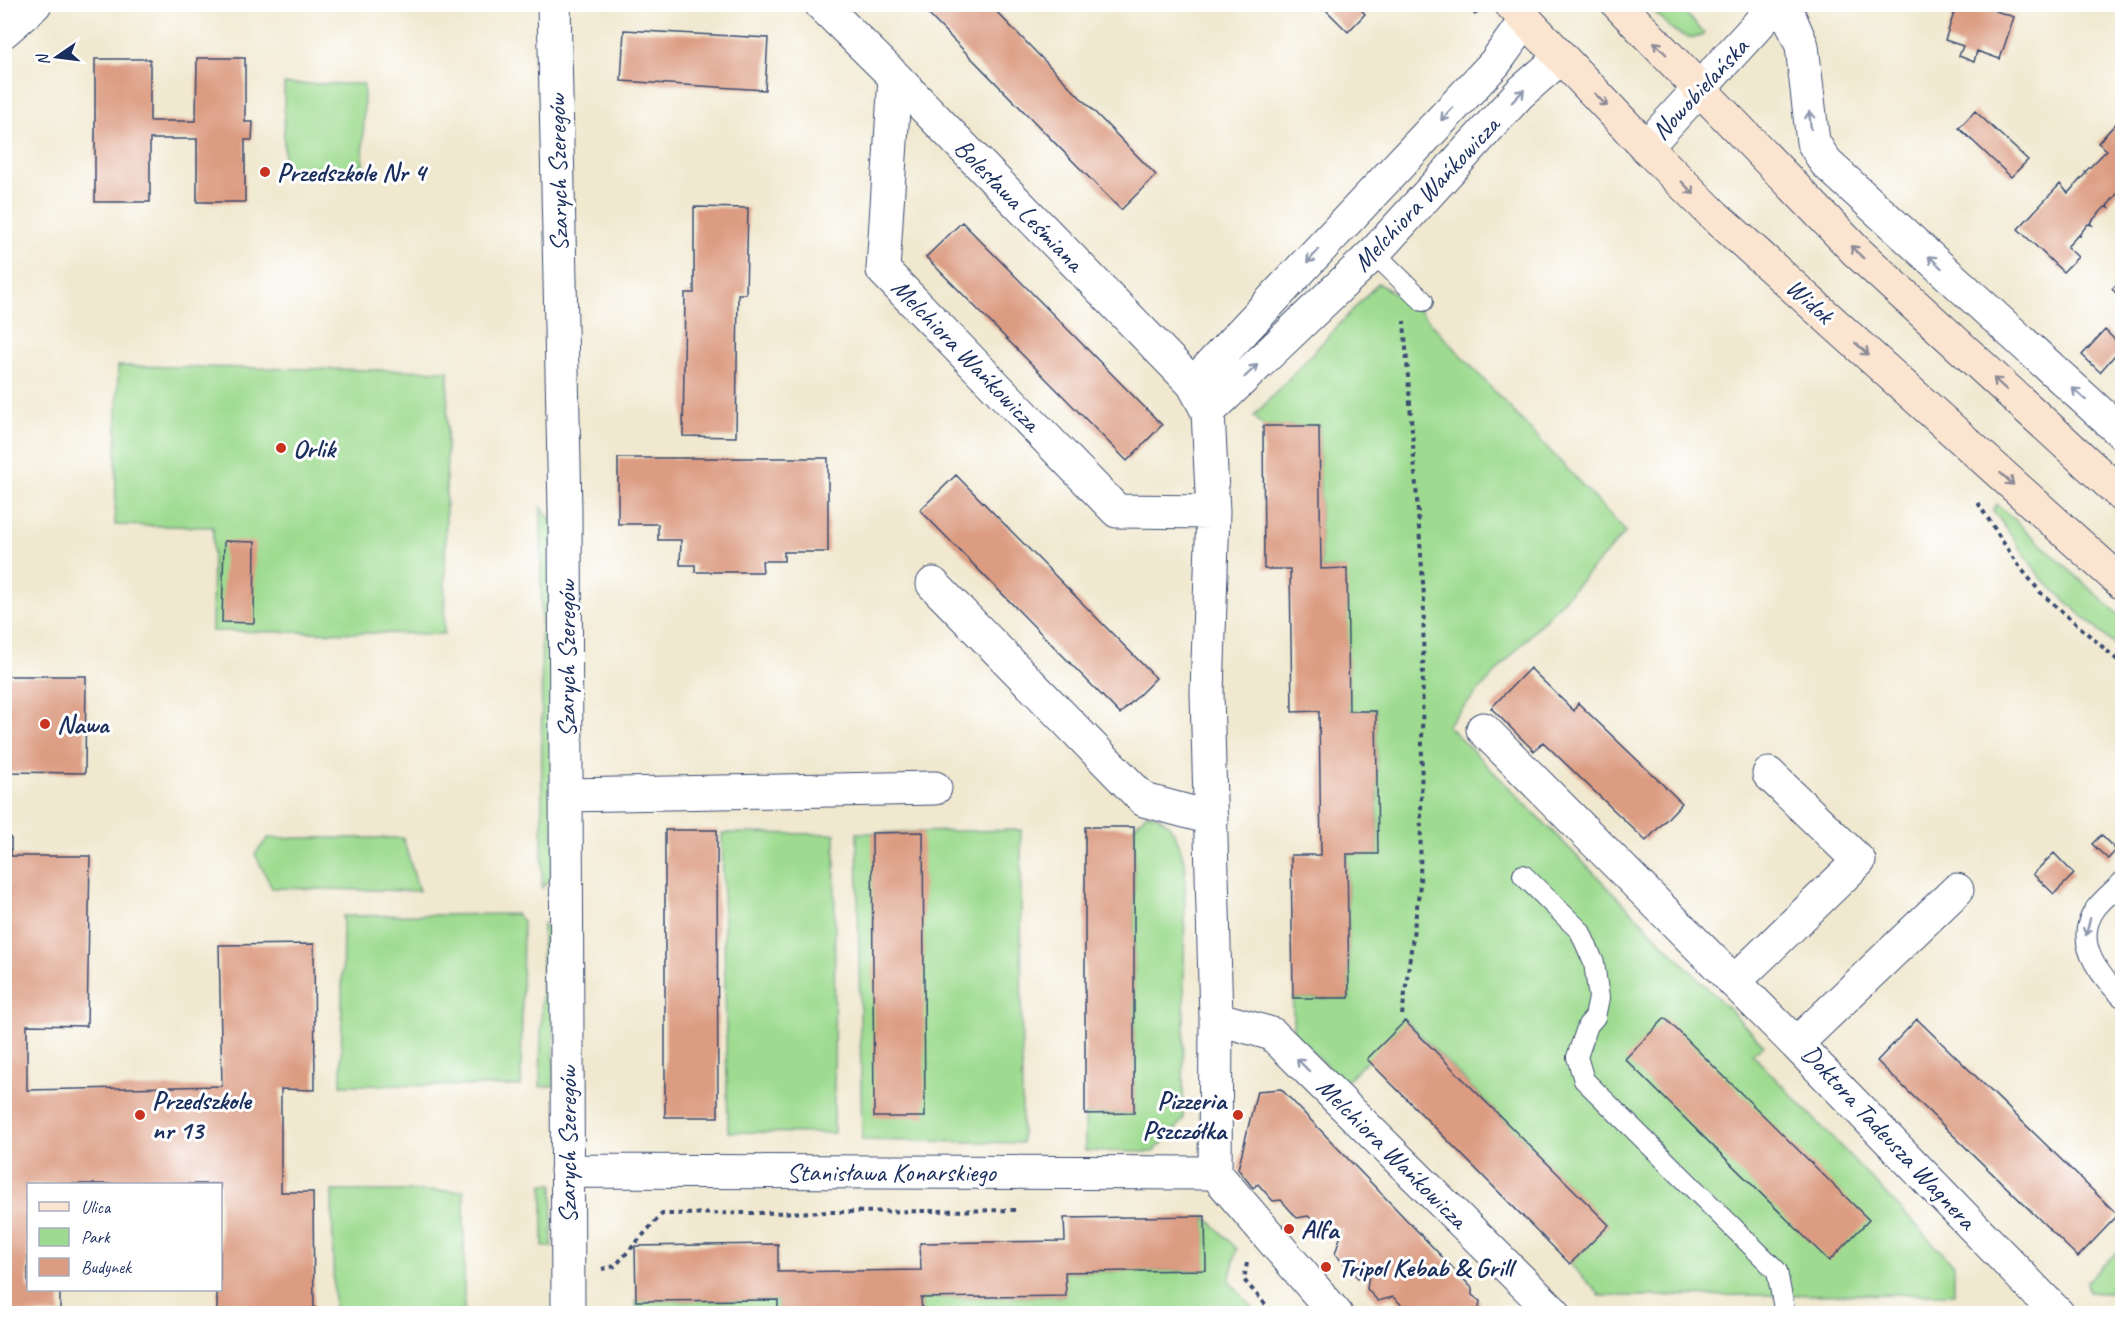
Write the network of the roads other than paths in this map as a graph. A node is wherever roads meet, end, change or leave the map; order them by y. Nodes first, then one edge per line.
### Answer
1 (35, 4) edge
2 (554, 4) edge
3 (821, 4) edge
4 (1618, 4) edge
5 (1777, 4) edge
6 (1784, 4) edge
7 (1518, 13) edge
8 (4, 31) edge
9 (1560, 57) junction
10 (895, 77) junction
11 (1700, 91) junction
12 (1646, 147) junction
13 (1374, 253) junction
14 (1423, 301) dead end
15 (1193, 384) junction
16 (1208, 412) junction
17 (2122, 433) edge
18 (2122, 495) edge
19 (1213, 512) junction
20 (2122, 583) edge
21 (933, 584) dead end
22 (1483, 729) dead end
23 (1769, 774) dead end
24 (934, 788) dead end
25 (567, 795) junction
26 (1210, 818) junction
27 (1523, 875) dead end
28 (2122, 882) edge
29 (1957, 890) dead end
30 (1734, 982) junction
31 (2122, 997) edge
32 (1216, 1018) junction
33 (1796, 1044) junction
34 (567, 1171) junction
35 (1215, 1173) junction
36 (1553, 1313) edge
37 (568, 1314) edge
38 (1336, 1314) edge
39 (1576, 1314) edge
40 (1785, 1314) edge
41 (2058, 1314) edge

1 - 8 street
2 - 25 street, Szarych Szeregów
3 - 10 street, Bolesława Leśmiana
11 -> 4 main road
5 - 11 street, Nowobielańska
17 -> 6 street
7 - 9 main road, Widok
7 -> 15 street, Melchiora Wańkowicza
9 -> 12 main road, Widok
13 -> 9 street, Melchiora Wańkowicza
10 - 15 street, Bolesława Leśmiana
10 - 19 street, Melchiora Wańkowicza
11 - 12 street, Nowobielańska
18 -> 11 main road
12 -> 20 main road, Widok
13 - 14 lane
16 -> 13 street, Melchiora Wańkowicza
15 - 16 street, Bolesława Leśmiana
16 - 19 street
19 - 26 street
21 - 26 street
22 - 30 street
23 - 30 street
24 - 25 street
25 - 34 street, Szarych Szeregów
26 - 32 street
27 - 40 lane
28 -> 31 lane
29 - 33 street, Doktora Tadeusza Wagnera
30 - 33 street
32 - 35 street
36 -> 32 street, Melchiora Wańkowicza
33 - 41 street, Doktora Tadeusza Wagnera
34 - 35 street, Stanisława Konarskiego
34 - 37 street, Szarych Szeregów
35 - 38 street
36 - 39 street

